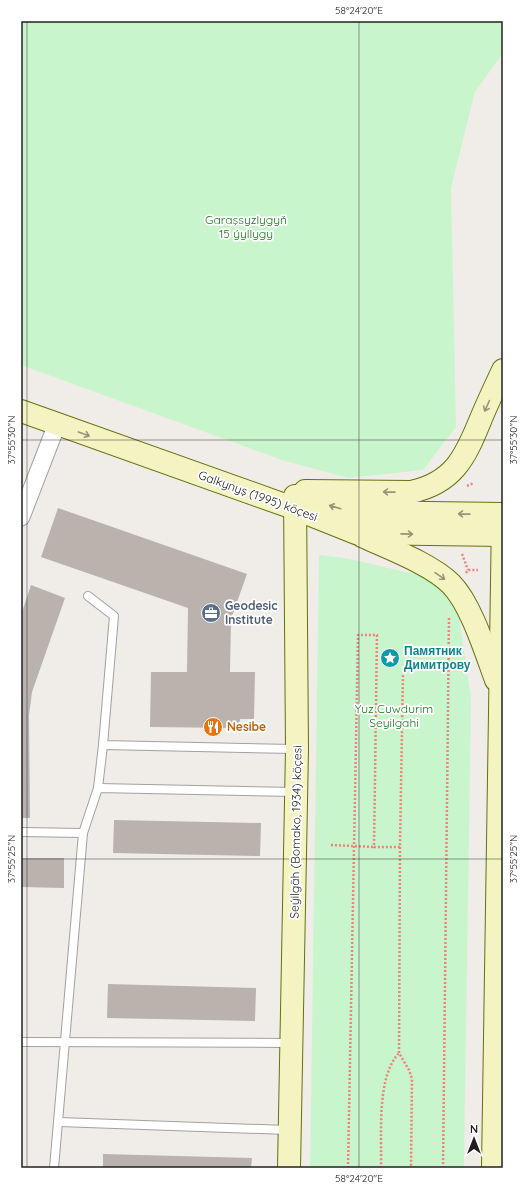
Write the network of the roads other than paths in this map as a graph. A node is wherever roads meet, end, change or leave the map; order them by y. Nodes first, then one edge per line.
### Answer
1 (503, 370) edge
2 (21, 396) edge
3 (21, 411) edge
4 (57, 424) junction
5 (291, 499) junction
6 (503, 516) edge
7 (21, 517) edge
8 (356, 533) junction
9 (503, 535) edge
10 (88, 596) dead end
11 (502, 687) edge
12 (102, 745) junction
13 (297, 749) junction
14 (98, 788) junction
15 (297, 792) junction
16 (21, 832) edge
17 (83, 833) junction
18 (500, 894) edge
19 (21, 1042) edge
20 (66, 1042) junction
21 (291, 1043) junction
22 (59, 1122) junction
23 (289, 1130) junction
24 (497, 1158) edge
25 (54, 1168) edge
26 (289, 1168) edge

1 -> 5 street
2 - 5 street, Galkynyş (1995) köçesi
3 - 4 street, Galkynyş (1995) köçesi
4 -> 5 street, Galkynyş (1995) köçesi
4 - 7 street
6 -> 5 street, Galkynyş (1995) köçesi
5 - 8 street, Galkynyş (1995) köçesi
5 - 13 street, Seýilgäh (Bomako, 1934) köçesi
6 - 9 street
8 -> 9 street, Galkynyş (1995) köçesi
8 -> 11 street
9 - 11 street
10 - 12 lane
11 - 18 street
12 - 13 lane
12 - 14 lane
13 - 15 street, Seýilgäh (Bomako, 1934) köçesi
14 - 15 lane
14 - 17 lane
15 - 21 street, Seýilgäh (Bomako, 1934) köçesi
16 - 17 lane
17 - 20 lane
18 - 24 street
19 - 20 lane
20 - 21 lane
20 - 22 lane
21 - 23 street, Seýilgäh (Bomako, 1934) köçesi
22 - 23 lane
22 - 25 lane
23 - 26 street, Seýilgäh (Bomako, 1934) köçesi

